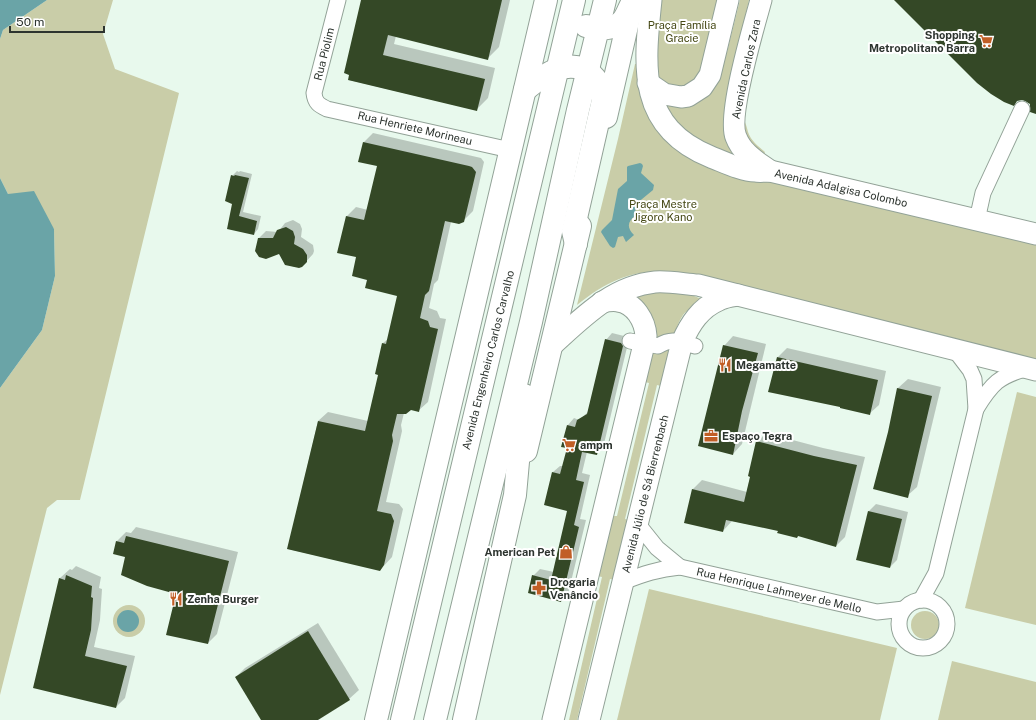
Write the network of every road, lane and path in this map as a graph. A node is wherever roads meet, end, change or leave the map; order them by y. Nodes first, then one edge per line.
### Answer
1 (338, 0) edge
2 (546, 0) edge
3 (605, 0) edge
4 (728, 0) edge
5 (761, 0) edge
6 (639, 1) edge
7 (569, 5) edge
8 (598, 28) junction
9 (558, 68) junction
10 (588, 71) junction
11 (648, 84) junction
12 (525, 90) junction
13 (320, 106) joint
14 (1022, 109) dead end
15 (510, 150) junction
16 (770, 171) junction
17 (978, 220) junction
18 (1036, 234) edge
19 (576, 244) junction
20 (738, 295) junction
21 (602, 302) junction
22 (531, 322) junction
23 (637, 342) junction
24 (689, 344) junction
25 (551, 346) junction
26 (954, 349) junction
27 (1032, 369) edge
28 (976, 409) junction
29 (515, 495) junction
30 (637, 523) junction
31 (680, 567) junction
32 (936, 574) junction
33 (623, 582) junction
34 (921, 600) junction
35 (941, 608) junction
36 (904, 609) junction
37 (877, 612) junction
38 (900, 630) junction
39 (474, 674) junction
40 (376, 720) edge
41 (402, 720) edge
42 (435, 720) edge
43 (452, 720) edge
44 (464, 720) edge
45 (553, 720) edge
46 (589, 720) edge

1 - 13 street, Rua Piolim
2 - 12 main road
3 - 8 main road
4 - 11 street
5 - 16 street, Avenida Carlos Zara
6 - 8 main road
6 - 11 street, Avenida Adalgisa Colombo
6 - 19 main road
7 - 8 main road
7 - 9 main road, Avenida Engenheiro Carlos Carvalho
8 - 10 main road
9 - 10 main road
9 - 12 main road
9 - 41 main road, Avenida Engenheiro Carlos Carvalho
10 - 19 main road
10 - 22 main road
11 - 16 street, Avenida Adalgisa Colombo
12 - 15 main road
13 - 15 street, Rua Henriete Morineau
14 - 17 street
15 - 40 main road
16 - 17 street, Avenida Adalgisa Colombo
17 - 18 street, Avenida Adalgisa Colombo
19 - 25 main road
20 - 21 street
20 - 24 street, Avenida Júlio de Sá Bierrenbach
20 - 26 street
21 - 23 street
21 - 25 street
22 - 29 main road
22 - 42 main road
23 - 24 street
23 - 45 street
24 - 30 street, Avenida Júlio de Sá Bierrenbach
25 - 29 main road
26 - 27 street
26 - 28 street
27 - 28 street
28 - 32 street
29 - 39 main road
30 - 31 street, Rua Henrique Lahmeyer de Mello
30 - 33 street, Avenida Júlio de Sá Bierrenbach
31 - 33 street, Rua Henrique Lahmeyer de Mello
31 - 37 street, Rua Henrique Lahmeyer de Mello
32 - 34 street
32 - 35 street
33 - 46 street, Avenida Júlio de Sá Bierrenbach
34 - 35 street
34 - 36 street
35 - 38 street
36 - 37 street, Rua Henrique Lahmeyer de Mello
36 - 38 street
37 - 38 street, Rua Henrique Lahmeyer de Mello
39 - 43 main road
39 - 44 main road

